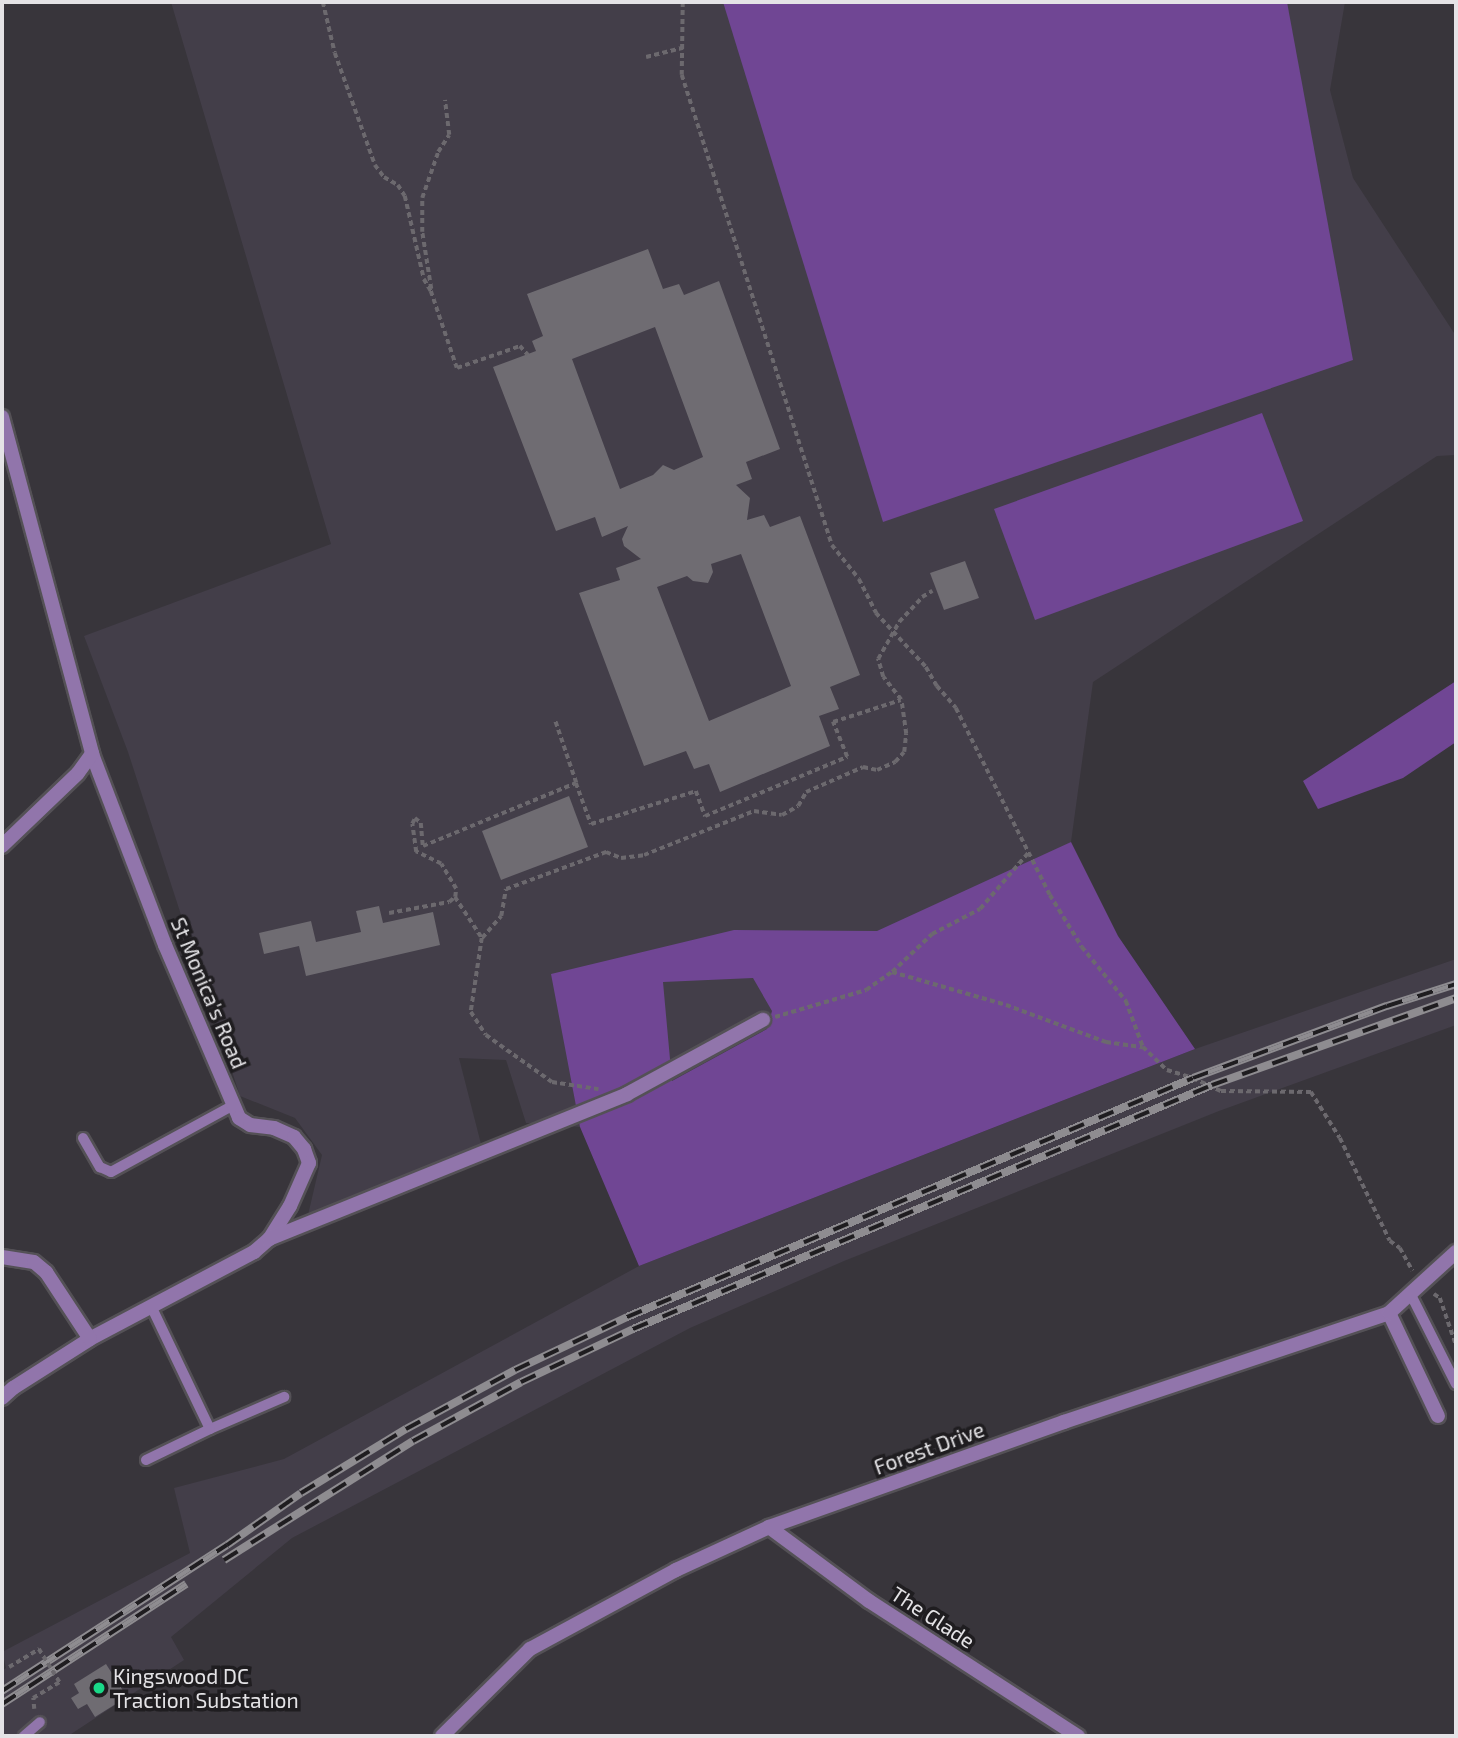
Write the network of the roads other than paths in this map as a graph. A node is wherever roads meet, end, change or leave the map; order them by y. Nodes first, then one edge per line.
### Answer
1 (2, 417) edge
2 (92, 754) junction
3 (2, 846) edge
4 (763, 1020) road end
5 (234, 1105) junction
6 (83, 1138) dead end
7 (269, 1239) junction
8 (1456, 1252) edge
9 (2, 1257) edge
10 (1415, 1288) junction
11 (152, 1308) junction
12 (1389, 1313) junction
13 (90, 1339) junction
14 (1456, 1384) edge
15 (284, 1397) dead end
16 (2, 1398) edge
17 (1438, 1416) dead end
18 (209, 1429) junction
19 (146, 1460) dead end
20 (769, 1527) junction
21 (40, 1722) dead end
22 (24, 1736) edge
23 (442, 1736) edge
24 (1078, 1736) edge

1 - 2 street, St Monica's Road
2 - 3 street
2 - 5 street, St Monica's Road
4 - 7 street
5 - 6 lane
5 - 7 street, St Monica's Road
7 - 11 street, St Monica's Road
8 - 10 street, Forest Drive
9 - 13 street
10 - 12 street, Forest Drive
10 - 14 lane
11 - 13 street, St Monica's Road
11 - 18 lane
12 - 17 street
12 - 20 street, Forest Drive
13 - 16 street, St Monica's Road
15 - 18 lane
18 - 19 lane
20 - 23 street, Forest Drive
20 - 24 street, The Glade
21 - 22 lane

